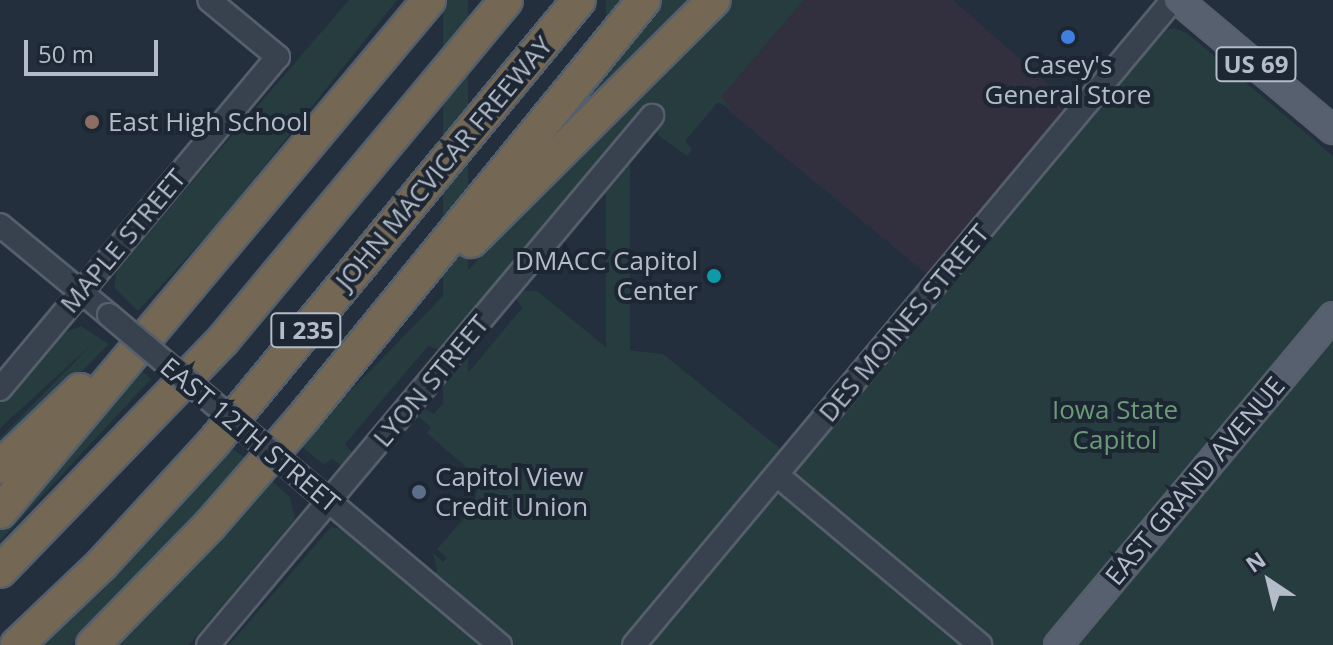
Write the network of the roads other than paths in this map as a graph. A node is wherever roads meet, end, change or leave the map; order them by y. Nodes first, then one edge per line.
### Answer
1 (209, 0) edge
2 (417, 0) edge
3 (429, 0) edge
4 (506, 0) edge
5 (579, 0) edge
6 (644, 0) edge
7 (714, 0) edge
8 (1176, 0) edge
9 (344, 104) junction
10 (652, 116) dead end
11 (1333, 130) edge
12 (0, 225) edge
13 (236, 235) junction
14 (80, 291) junction
15 (1333, 316) edge
16 (351, 362) junction
17 (0, 389) edge
18 (0, 467) edge
19 (777, 475) junction
20 (329, 501) junction
21 (0, 512) edge
22 (0, 571) edge
23 (17, 645) edge
24 (93, 645) edge
25 (208, 645) edge
26 (500, 645) edge
27 (634, 645) edge
28 (980, 645) edge
29 (1058, 645) edge

1 - 14 street, MAPLE STREET
2 - 9 highway
3 - 9 highway
4 - 22 highway, I 235
5 - 23 highway, JOHN MACVICAR FREEWAY / I 235
6 - 16 highway
7 - 16 highway
8 - 11 main road, US 69
8 - 19 street, DES MOINES STREET
9 - 13 highway
10 - 20 street, LYON STREET
12 - 14 street, EAST 12TH STREET
13 - 18 highway
13 - 21 highway
14 - 17 street, MAPLE STREET
14 - 20 street, EAST 12TH STREET, bridge
15 - 29 main road, EAST GRAND AVENUE
16 - 24 highway
19 - 27 street, DES MOINES STREET
19 - 28 street
20 - 25 street, LYON STREET
20 - 26 street, EAST 12TH STREET

